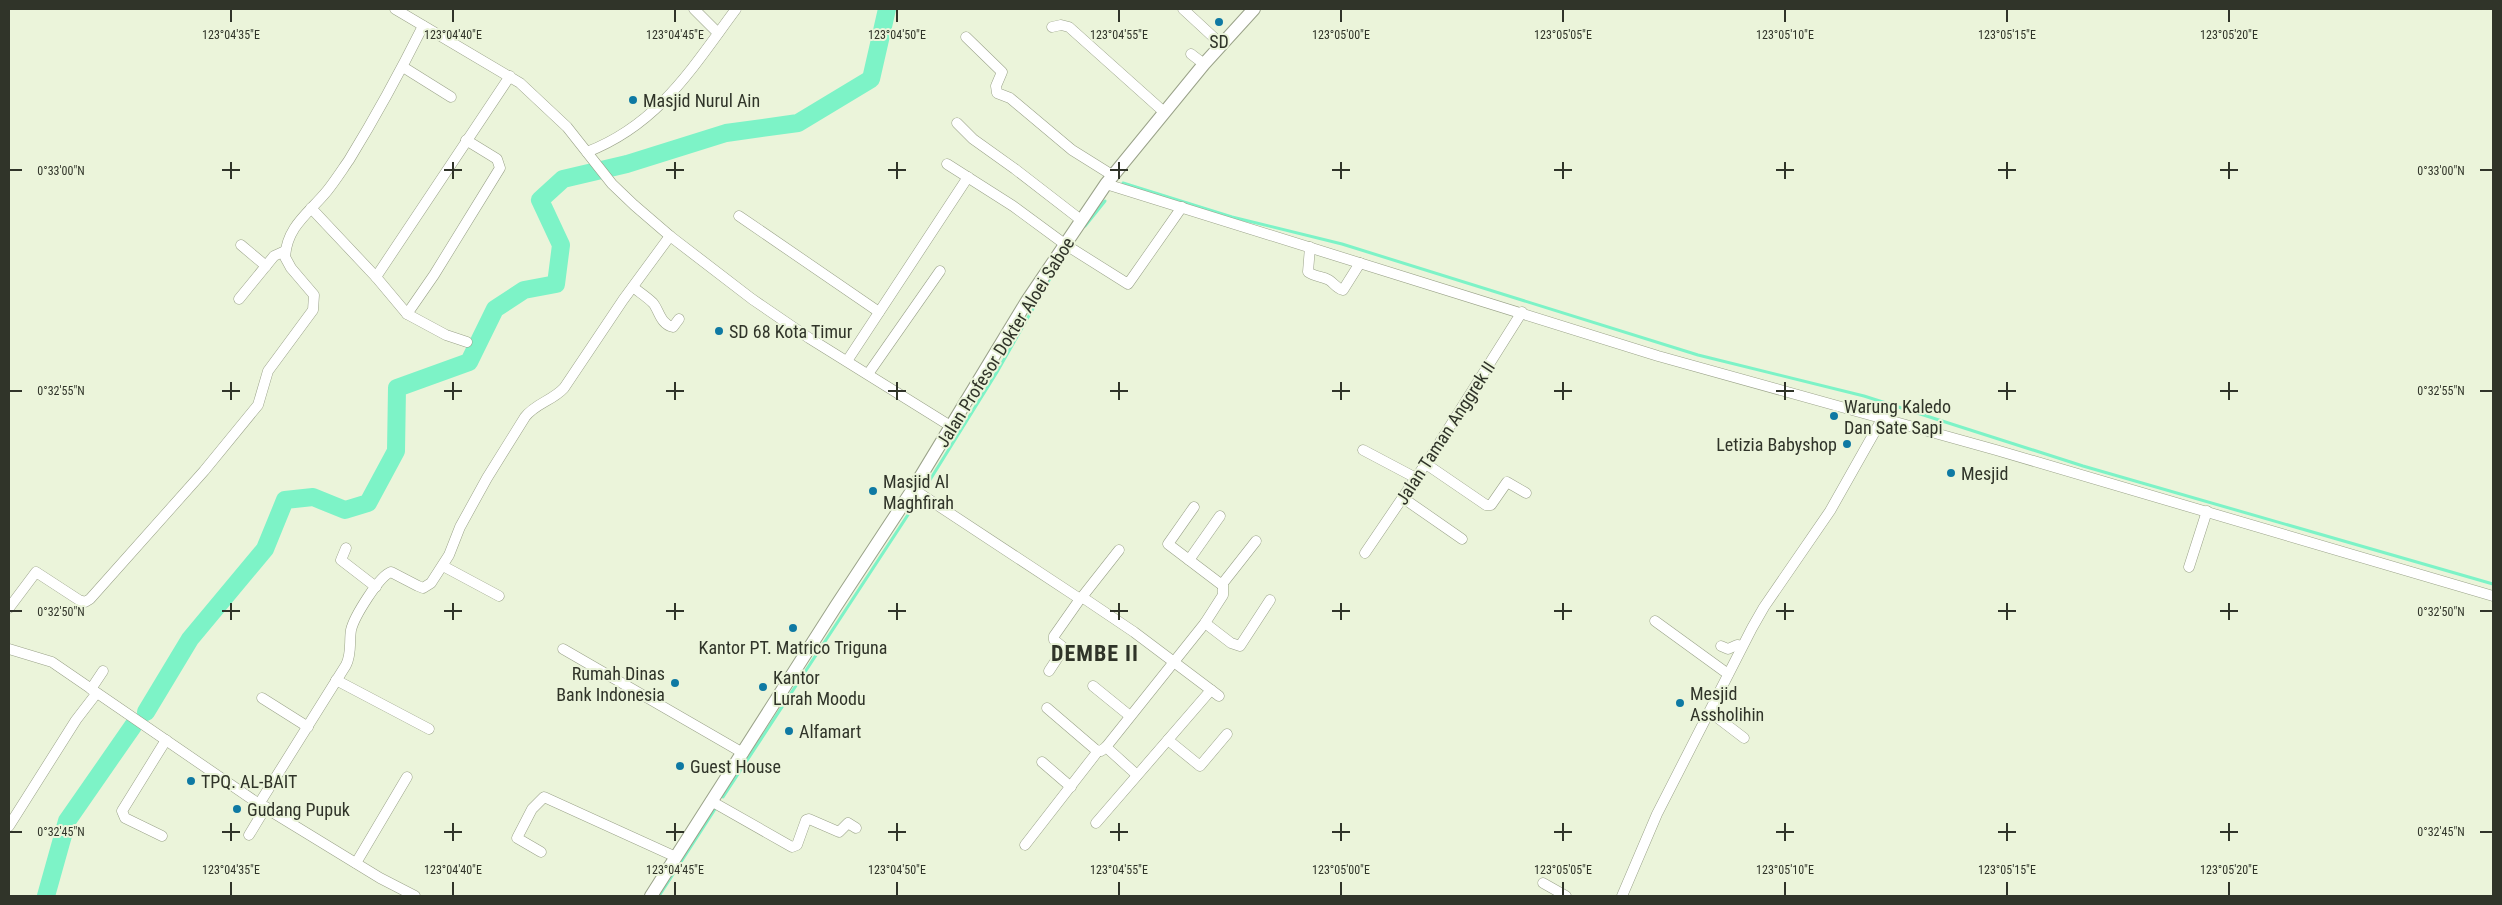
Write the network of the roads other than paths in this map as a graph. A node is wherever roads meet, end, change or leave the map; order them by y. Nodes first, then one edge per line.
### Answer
1 (395, 9) edge
2 (694, 9) edge
3 (736, 9) edge
4 (1183, 9) edge
5 (1254, 9) edge
6 (424, 26) junction
7 (1052, 27) dead end
8 (718, 33) junction
9 (966, 37) dead end
10 (1222, 45) junction
11 (1192, 54) dead end
12 (1204, 64) junction
13 (402, 67) junction
14 (510, 76) junction
15 (451, 97) dead end
16 (1164, 112) junction
17 (957, 123) dead end
18 (466, 140) junction
19 (588, 152) junction
20 (947, 164) dead end
21 (968, 177) junction
22 (1109, 179) junction
23 (1182, 207) junction
24 (311, 208) junction
25 (739, 216) dead end
26 (1081, 220) junction
27 (670, 236) junction
28 (241, 245) dead end
29 (1066, 245) junction
30 (1310, 247) junction
31 (285, 251) junction
32 (1360, 262) junction
33 (266, 266) junction
34 (940, 271) dead end
35 (376, 277) junction
36 (633, 287) junction
37 (239, 299) dead end
38 (879, 312) junction
39 (1522, 312) junction
40 (407, 314) junction
41 (679, 319) dead end
42 (467, 342) dead end
43 (847, 361) junction
44 (868, 374) junction
45 (1882, 419) junction
46 (952, 427) junction
47 (1363, 450) dead end
48 (1426, 464) junction
49 (1416, 478) junction
50 (913, 489) junction
51 (1526, 493) dead end
52 (1403, 498) junction
53 (1194, 507) dead end
54 (2207, 511) junction
55 (1220, 516) dead end
56 (1462, 540) dead end
57 (1256, 541) dead end
58 (346, 548) dead end
59 (1119, 550) dead end
60 (1365, 553) dead end
61 (1189, 560) junction
62 (443, 566) junction
63 (2189, 567) dead end
64 (1222, 585) junction
65 (376, 587) junction
66 (499, 596) dead end
67 (2493, 596) edge
68 (1081, 598) junction
69 (1270, 600) dead end
70 (9, 608) edge
71 (1655, 621) dead end
72 (1205, 623) junction
73 (1720, 646) dead end
74 (1742, 646) junction
75 (9, 649) edge
76 (563, 650) dead end
77 (1175, 662) junction
78 (103, 671) dead end
79 (1049, 671) dead end
80 (1728, 674) junction
81 (336, 680) junction
82 (1093, 686) dead end
83 (1210, 690) junction
84 (94, 692) junction
85 (1219, 696) dead end
86 (262, 698) dead end
87 (1047, 708) dead end
88 (1710, 712) junction
89 (1130, 716) junction
90 (308, 727) junction
91 (429, 729) dead end
92 (1228, 734) dead end
93 (1744, 738) dead end
94 (166, 740) junction
95 (1168, 740) junction
96 (1102, 749) junction
97 (743, 754) junction
98 (1042, 762) dead end
99 (1137, 775) junction
100 (407, 777) dead end
101 (1072, 788) junction
102 (710, 801) junction
103 (262, 806) junction
104 (1096, 823) dead end
105 (9, 826) edge
106 (856, 828) dead end
107 (249, 835) dead end
108 (162, 836) dead end
109 (1025, 845) dead end
110 (541, 852) dead end
111 (676, 858) junction
112 (356, 863) junction
113 (1543, 883) dead end
114 (415, 896) edge
115 (651, 896) edge
116 (1566, 896) edge
117 (1622, 896) edge

1 - 6 street
2 - 8 street
3 - 8 street
4 - 10 street
5 - 10 street, Jalan Profesor Dokter Aloei Saboe
6 - 13 street
6 - 14 street
7 - 16 street
8 - 19 street
9 - 22 street
10 - 12 street, Jalan Profesor Dokter Aloei Saboe
11 - 12 street
12 - 16 street, Jalan Profesor Dokter Aloei Saboe
13 - 15 street
13 - 24 street
14 - 18 street
14 - 19 street
16 - 22 street, Jalan Profesor Dokter Aloei Saboe
17 - 26 street
18 - 35 street
18 - 40 street
19 - 27 street
20 - 21 street
21 - 29 street
21 - 38 street
22 - 23 street
22 - 26 street, Jalan Profesor Dokter Aloei Saboe
23 - 29 street
23 - 30 street
24 - 31 street
24 - 35 street
25 - 38 street
26 - 29 street, Jalan Profesor Dokter Aloei Saboe
27 - 36 street
27 - 43 street
28 - 33 street
29 - 46 street, Jalan Profesor Dokter Aloei Saboe
30 - 32 street
30 - 32 street
31 - 33 street
31 - 70 street
32 - 39 street
33 - 37 street
34 - 44 street
35 - 40 street
36 - 41 street
36 - 62 street
38 - 43 street
39 - 45 street
39 - 48 street, Jalan Taman Anggrek II
40 - 42 street
43 - 44 street
44 - 46 street
45 - 54 street
45 - 74 street
46 - 50 street, Jalan Profesor Dokter Aloei Saboe
47 - 49 street
48 - 49 street, Jalan Taman Anggrek II
48 - 51 street
49 - 52 street, Jalan Taman Anggrek II
50 - 68 street
50 - 97 street, Jalan Profesor Dokter Aloei Saboe
52 - 56 street
52 - 60 street, Jalan Taman Anggrek II
53 - 61 street
54 - 63 street
54 - 67 street
55 - 61 street
57 - 64 street
58 - 65 street
59 - 68 street
61 - 64 street
62 - 65 street
62 - 66 street
64 - 72 street
65 - 81 street
68 - 77 street
68 - 79 street
69 - 72 street
71 - 80 street
72 - 77 street
73 - 74 street
74 - 80 street
75 - 84 street
76 - 97 street
77 - 83 street
77 - 89 street
78 - 84 street
80 - 88 street
81 - 90 street
81 - 91 street
82 - 89 street
83 - 85 street
83 - 95 street
84 - 94 street
84 - 105 street
86 - 90 street
87 - 96 street
88 - 93 street
88 - 117 street
89 - 96 street
90 - 103 street
92 - 95 street
94 - 103 street
94 - 108 street
95 - 99 street
96 - 99 street
96 - 101 street
97 - 102 street, Jalan Profesor Dokter Aloei Saboe
98 - 101 street
99 - 104 street
100 - 112 street
101 - 109 street
102 - 106 street
102 - 111 street, Jalan Profesor Dokter Aloei Saboe
103 - 107 street
103 - 112 street
110 - 111 street
111 - 115 street, Jalan Profesor Dokter Aloei Saboe
112 - 114 street
113 - 116 street

